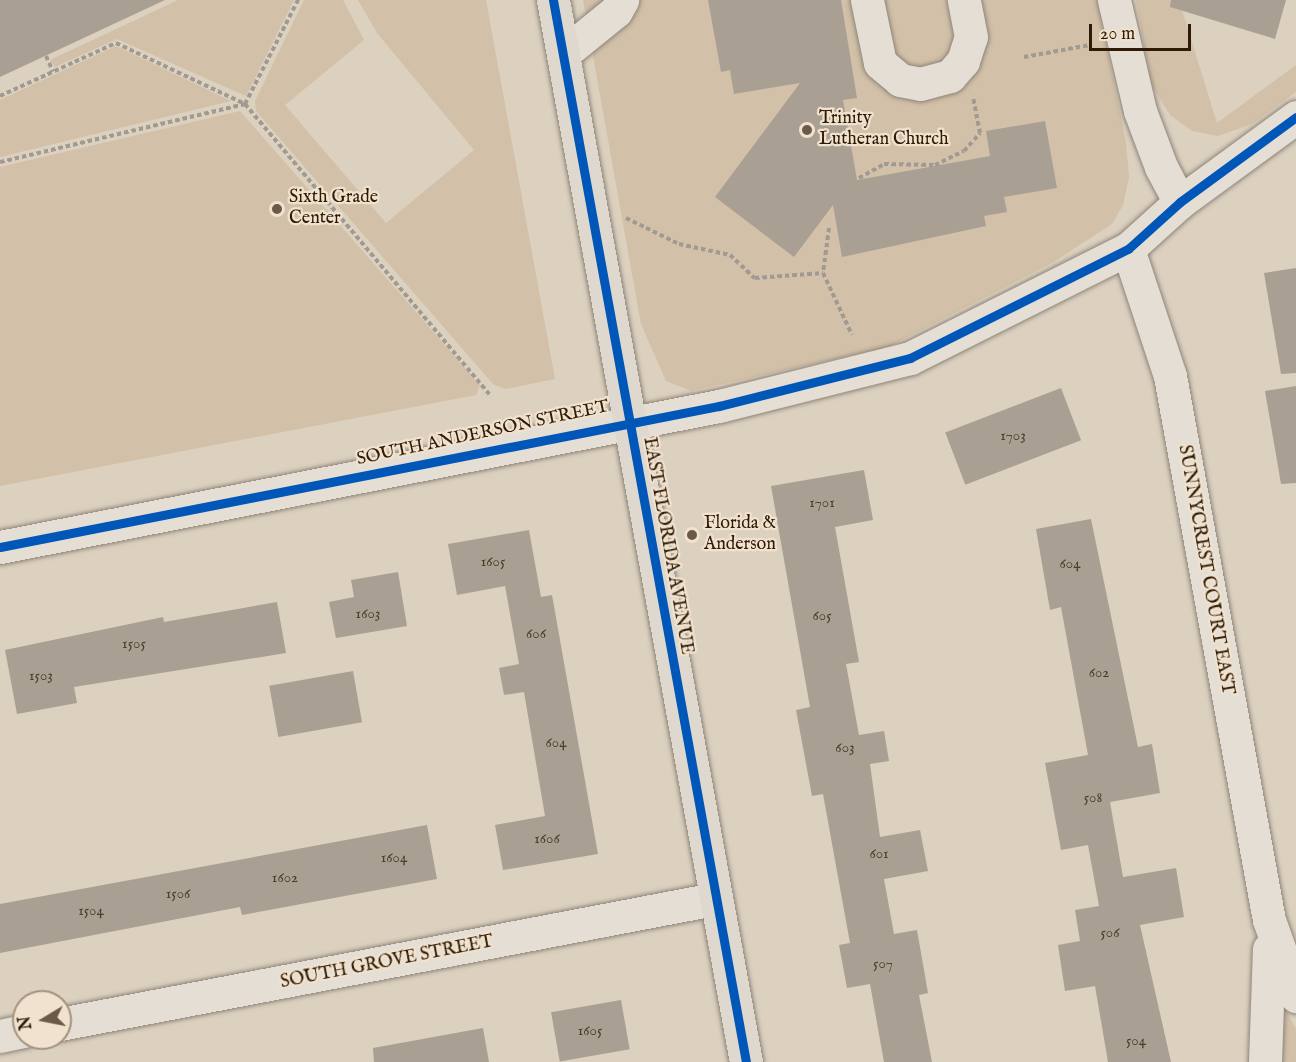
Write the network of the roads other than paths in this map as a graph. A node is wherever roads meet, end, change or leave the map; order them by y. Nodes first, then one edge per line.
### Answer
1 (553, 0) edge
2 (622, 0) edge
3 (867, 0) edge
4 (964, 0) edge
5 (1113, 0) edge
6 (563, 54) junction
7 (1296, 117) edge
8 (1180, 202) junction
9 (1128, 249) junction
10 (628, 421) junction
11 (0, 547) edge
12 (1264, 896) junction
13 (714, 899) junction
14 (1296, 996) edge
15 (72, 1022) edge
16 (746, 1062) edge
17 (1265, 1062) edge

1 - 6 main road, EAST FLORIDA AVENUE
2 - 6 street
3 - 4 street
5 - 8 street
6 - 10 main road, EAST FLORIDA AVENUE
7 - 8 street, SOUTH ANDERSON STREET
8 - 9 street, SOUTH ANDERSON STREET
9 - 10 street, SOUTH ANDERSON STREET
9 - 12 street, SUNNYCREST COURT EAST
10 - 11 street, SOUTH ANDERSON STREET
10 - 13 main road, EAST FLORIDA AVENUE
12 - 14 street, SUNNYCREST COURT EAST
12 - 17 street, SUNNYCREST COURT EAST
13 - 15 street, SOUTH GROVE STREET
13 - 16 main road, EAST FLORIDA AVENUE

